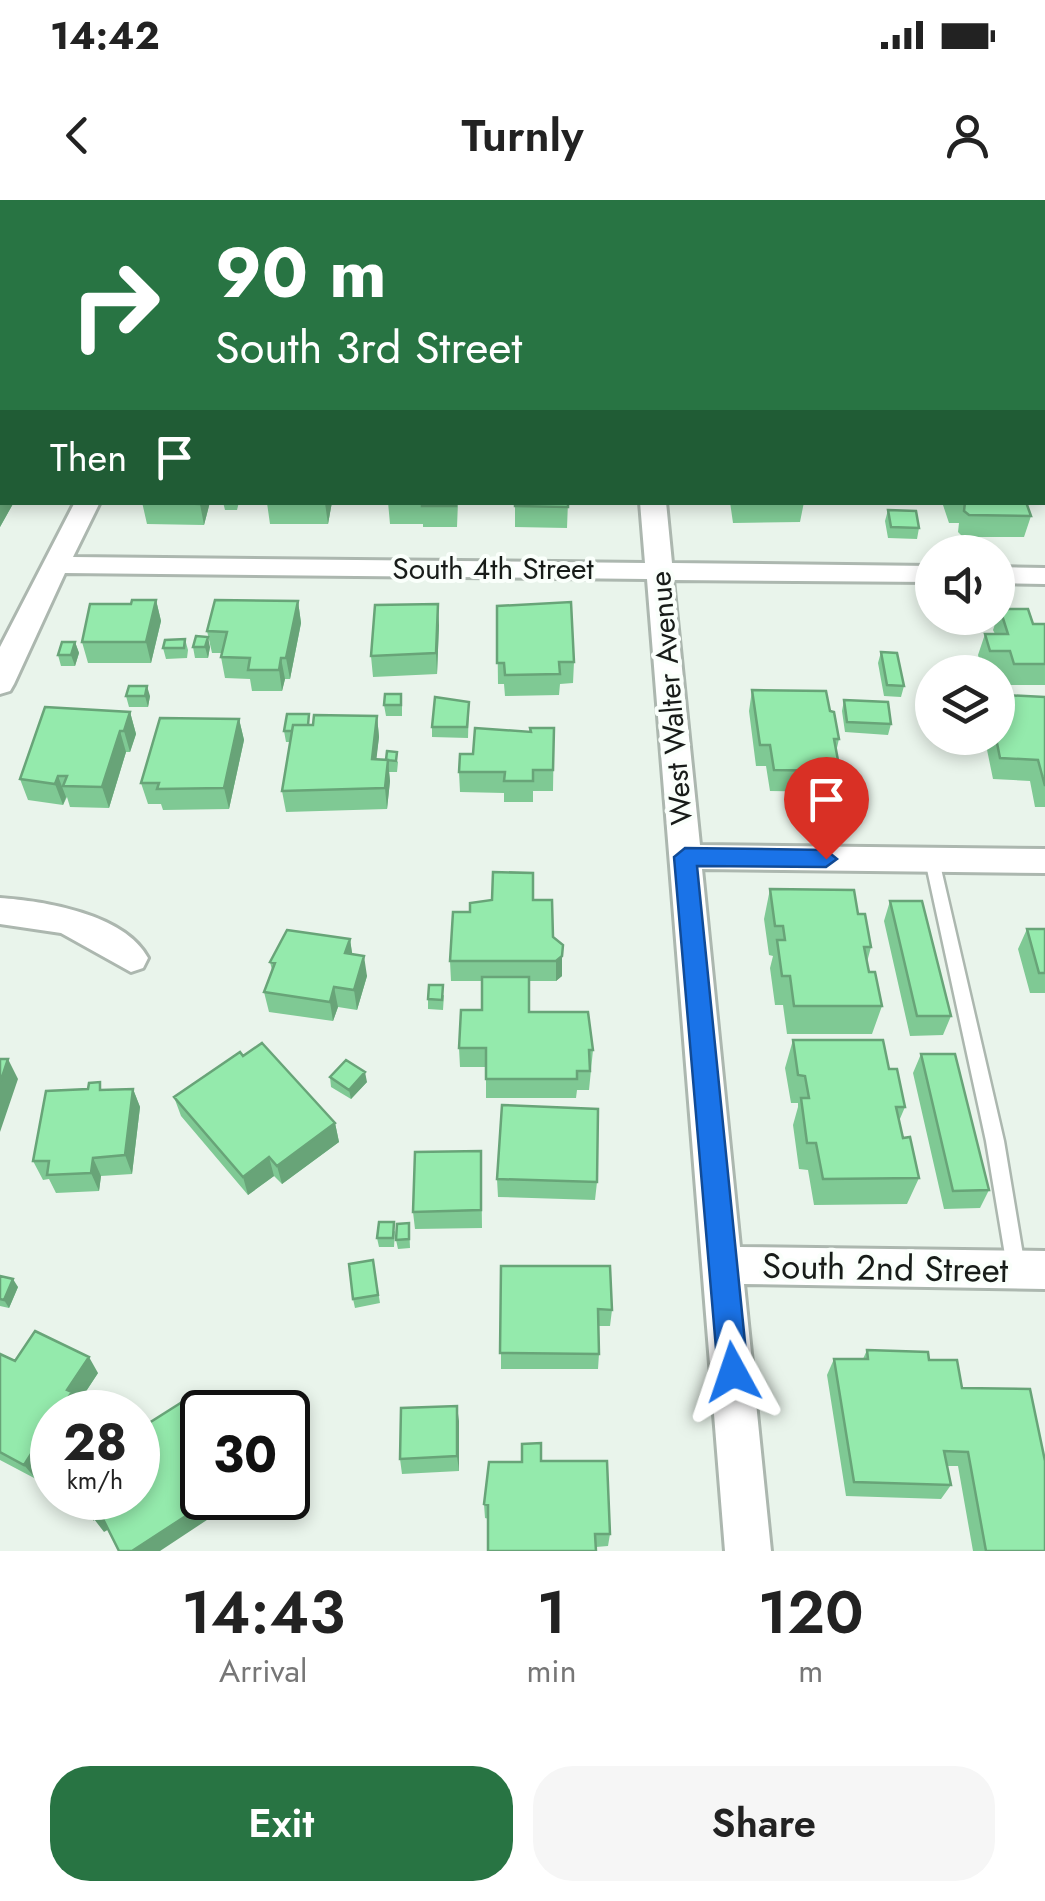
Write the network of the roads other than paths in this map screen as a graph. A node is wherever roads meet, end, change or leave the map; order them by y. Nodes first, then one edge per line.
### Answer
1 (86, 505) edge
2 (653, 505) edge
3 (54, 566) junction
4 (659, 570) junction
5 (915, 574) edge
6 (1015, 575) edge
7 (1045, 576) edge
8 (0, 684) edge
9 (685, 857) junction
10 (932, 860) junction
11 (1045, 861) edge
12 (0, 911) edge
13 (131, 958) dead end
14 (724, 1265) junction
15 (1031, 1270) edge
16 (748, 1551) edge

1 - 3 street
2 - 4 street, West Walter Avenue
3 - 4 street, South 4th Street
3 - 8 street
4 - 5 street, South 4th Street
4 - 9 street, West Walter Avenue
6 - 7 street
9 - 10 street
9 - 14 street, West Walter Avenue
10 - 11 street
10 - 15 lane
12 - 13 street
14 - 15 street, South 2nd Street
14 - 16 street, West Walter Avenue

